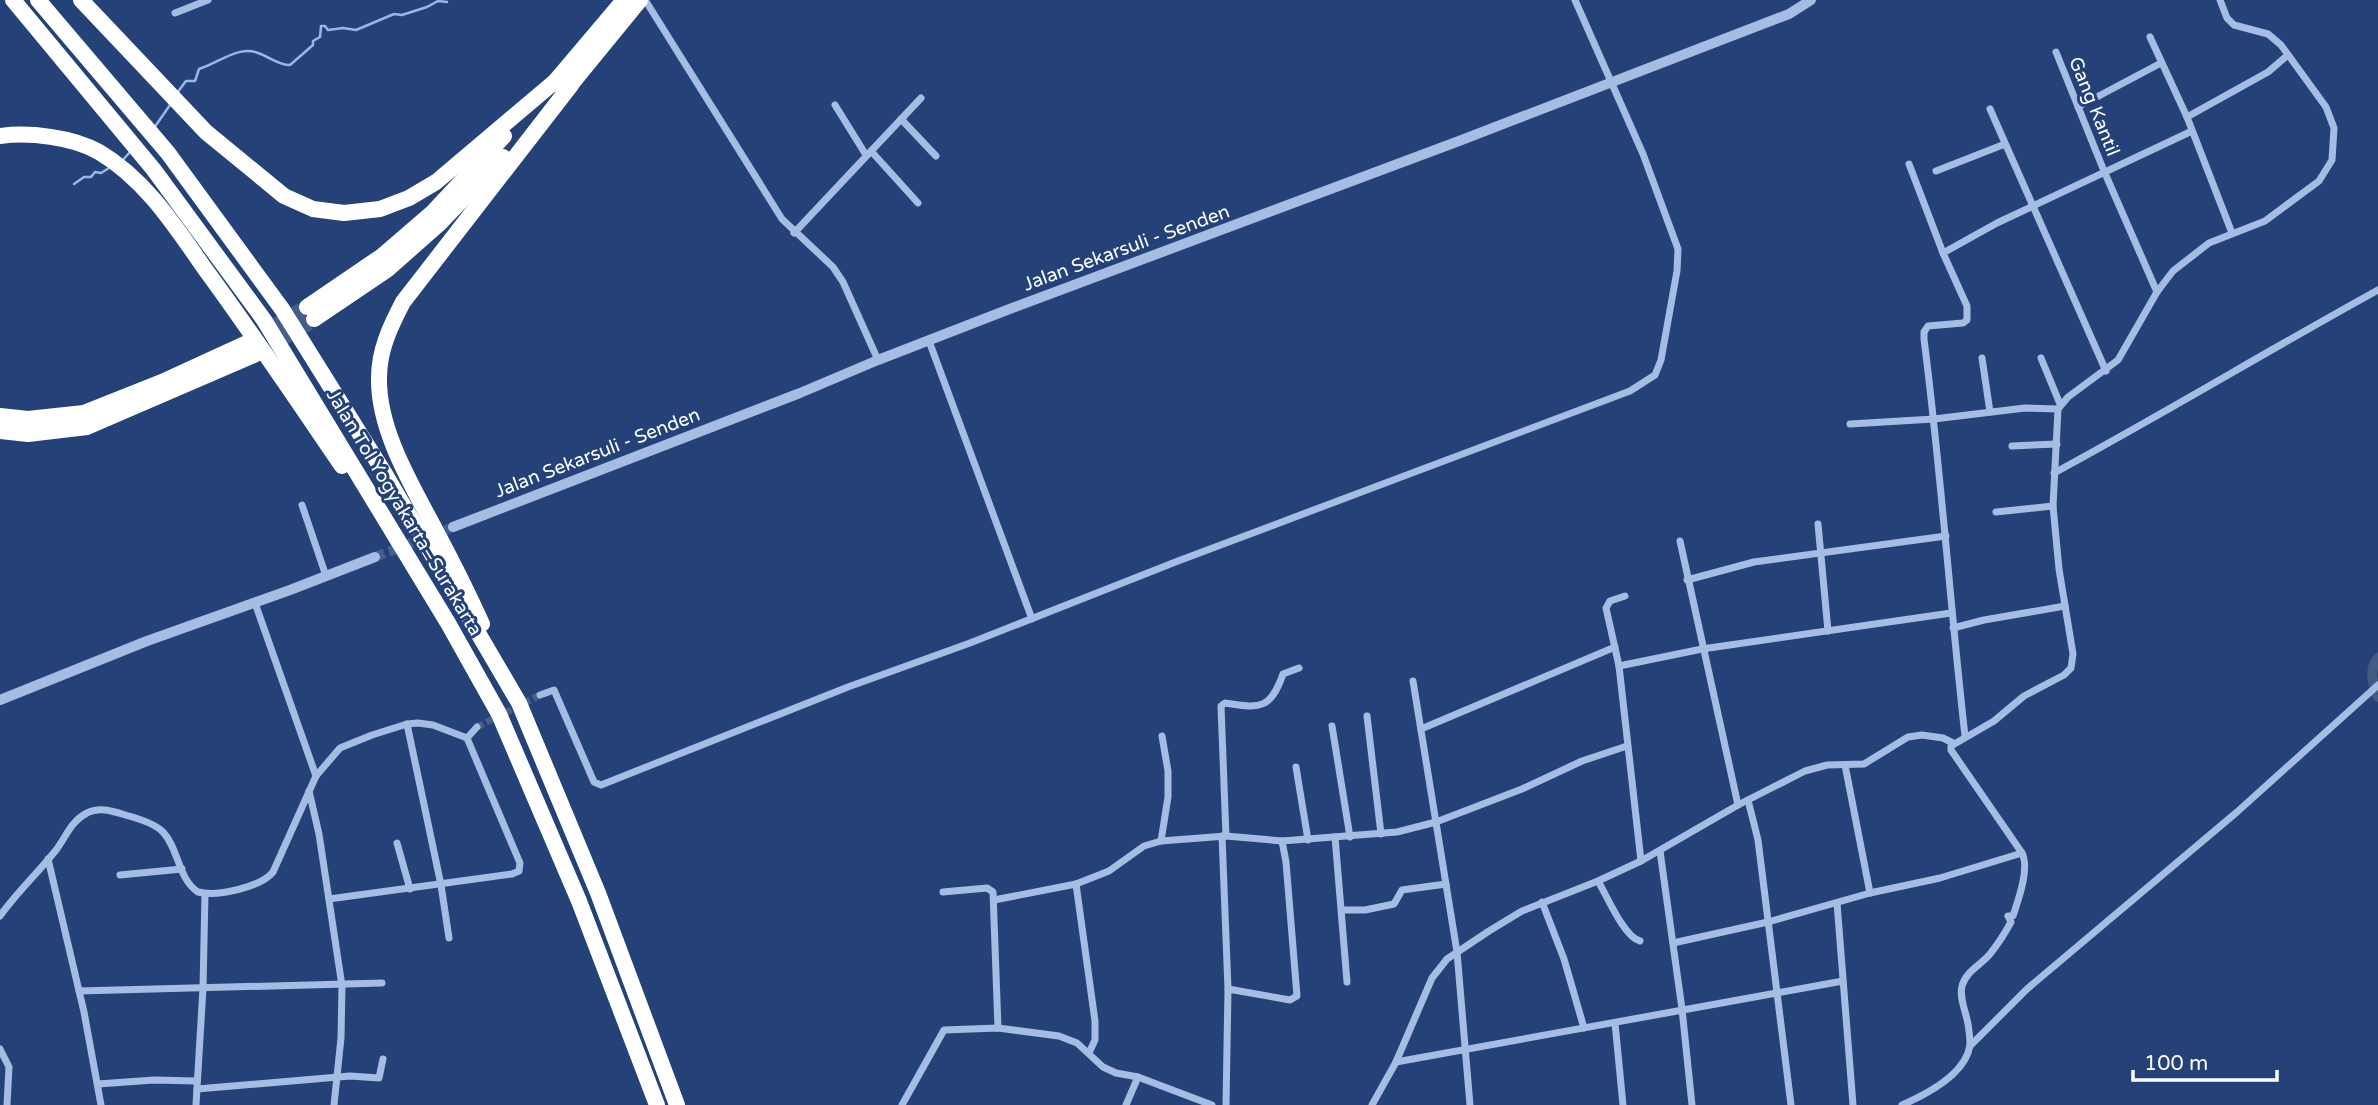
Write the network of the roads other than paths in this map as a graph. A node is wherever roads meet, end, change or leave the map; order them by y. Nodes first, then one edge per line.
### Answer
1 (13, 0) edge
2 (38, 0) edge
3 (81, 0) edge
4 (208, 0) edge
5 (624, 0) edge
6 (1575, 0) edge
7 (1811, 0) edge
8 (2220, 0) edge
9 (643, 1) edge
10 (175, 13) dead end
11 (2150, 37) dead end
12 (2056, 52) dead end
13 (2288, 55) junction
14 (2161, 63) junction
15 (565, 81) junction
16 (1612, 83) junction
17 (921, 98) dead end
18 (835, 105) dead end
19 (2078, 107) junction
20 (1990, 109) dead end
21 (2187, 117) junction
22 (901, 119) junction
23 (2192, 131) junction
24 (0, 136) edge
25 (2005, 144) junction
26 (869, 153) junction
27 (936, 156) dead end
28 (1909, 164) dead end
29 (1936, 171) dead end
30 (2104, 172) junction
31 (918, 203) dead end
32 (2034, 206) junction
33 (794, 233) junction
34 (2232, 233) junction
35 (1943, 253) junction
36 (2378, 290) edge
37 (2157, 292) junction
38 (311, 313) tunnel mouth
39 (929, 341) junction
40 (1982, 358) dead end
41 (2041, 358) dead end
42 (878, 360) junction
43 (2106, 371) junction
44 (2059, 406) junction
45 (1990, 412) junction
46 (0, 416) edge
47 (1934, 419) junction
48 (1850, 424) dead end
49 (0, 431) edge
50 (2057, 444) junction
51 (2012, 446) dead end
52 (2054, 473) junction
53 (302, 505) dead end
54 (2053, 506) junction
55 (1996, 512) dead end
56 (1818, 524) dead end
57 (453, 527) tunnel mouth
58 (1946, 537) junction
59 (1679, 541) dead end
60 (1820, 552) junction
61 (375, 557) tunnel mouth
62 (326, 576) junction
63 (1687, 580) junction
64 (429, 591) junction
65 (1625, 596) dead end
66 (255, 603) junction
67 (2065, 606) junction
68 (1951, 613) junction
69 (1032, 619) junction
70 (1953, 628) junction
71 (1828, 631) junction
72 (1615, 647) junction
73 (1702, 649) junction
74 (1619, 666) junction
75 (1299, 668) dead end
76 (1413, 681) dead end
77 (2378, 685) edge
78 (540, 695) dead end
79 (0, 699) edge
80 (519, 704) junction
81 (1367, 716) dead end
82 (407, 724) junction
83 (1332, 726) dead end
84 (477, 727) tunnel mouth
85 (1421, 729) junction
86 (1162, 736) dead end
87 (1965, 736) junction
88 (467, 738) junction
89 (1953, 743) junction
90 (1626, 746) junction
91 (1845, 765) junction
92 (1296, 767) dead end
93 (316, 776) junction
94 (309, 791) junction
95 (1748, 800) junction
96 (1738, 805) junction
97 (1436, 822) junction
98 (1381, 834) junction
99 (1224, 836) junction
100 (1350, 836) junction
101 (1335, 837) junction
102 (1308, 840) junction
103 (1161, 841) junction
104 (1282, 841) junction
105 (397, 843) dead end
106 (1660, 851) junction
107 (2022, 853) junction
108 (48, 859) junction
109 (1641, 860) junction
110 (182, 869) junction
111 (120, 875) dead end
112 (1598, 881) junction
113 (1076, 884) junction
114 (1446, 884) junction
115 (440, 885) junction
116 (410, 889) junction
117 (943, 892) dead end
118 (1870, 893) junction
119 (205, 894) junction
120 (329, 899) junction
121 (994, 901) junction
122 (1542, 902) junction
123 (1837, 903) junction
124 (1342, 910) junction
125 (0, 916) edge
126 (1768, 922) junction
127 (449, 938) dead end
128 (1640, 941) dead end
129 (1674, 943) junction
130 (1457, 952) junction
131 (1843, 981) junction
132 (1347, 982) dead end
133 (382, 983) dead end
134 (342, 986) junction
135 (203, 988) junction
136 (1228, 989) junction
137 (79, 991) junction
138 (1777, 993) junction
139 (1682, 1009) junction
140 (1615, 1023) junction
141 (998, 1028) junction
142 (1584, 1028) junction
143 (1970, 1046) junction
144 (0, 1049) edge
145 (1465, 1050) junction
146 (1089, 1053) junction
147 (383, 1059) dead end
148 (1396, 1062) junction
149 (338, 1077) junction
150 (1138, 1077) junction
151 (98, 1084) junction
152 (196, 1085) junction
153 (1374, 1104) edge
154 (7, 1105) edge
155 (101, 1105) edge
156 (196, 1105) edge
157 (334, 1105) edge
158 (657, 1105) edge
159 (677, 1105) edge
160 (902, 1105) edge
161 (1126, 1105) edge
162 (1212, 1105) edge
163 (1226, 1105) edge
164 (1470, 1105) edge
165 (1623, 1105) edge
166 (1692, 1105) edge
167 (1791, 1105) edge
168 (1853, 1105) edge
169 (1902, 1105) edge

1 - 64 highway, Jalan Tol Yogyakarta–Surakarta
2 - 80 highway, Jalan Tol Yogyakarta–Surakarta
3 - 15 highway
4 - 10 street
5 - 15 highway
6 - 16 street
7 - 16 street, Jalan Sekarsuli - Senden
8 - 13 street
9 - 15 highway
9 - 33 street
11 - 14 street
12 - 19 street, Gang Kantil
13 - 21 street
13 - 34 street
14 - 19 street
14 - 21 street
15 - 38 highway
15 - 80 highway
16 - 39 street, Jalan Sekarsuli - Senden
16 - 69 street
17 - 22 street
18 - 26 street
19 - 30 street, Gang Kantil
20 - 25 street
21 - 23 street
22 - 26 street
22 - 27 street
23 - 30 street
23 - 34 street
24 - 64 highway
25 - 29 street
25 - 32 street
26 - 31 street
26 - 33 street
28 - 35 street
30 - 32 street
30 - 37 street, Gang Kantil
32 - 35 street
32 - 43 street
33 - 42 street
34 - 37 street
35 - 47 street
36 - 52 street
37 - 43 street
39 - 42 street, Jalan Sekarsuli - Senden
39 - 69 street
40 - 45 street
41 - 44 street
42 - 57 street, Jalan Sekarsuli - Senden
43 - 44 street
44 - 45 street
44 - 50 street
45 - 47 street
46 - 49 highway
47 - 48 street
47 - 58 street
50 - 51 street
50 - 52 street
52 - 54 street
53 - 62 street
54 - 55 street
54 - 67 street
56 - 60 street
58 - 60 street
58 - 68 street
59 - 63 street
60 - 63 street
60 - 71 street
61 - 62 street
62 - 66 street
63 - 73 street
64 - 158 highway, Jalan Tol Yogyakarta–Surakarta
65 - 72 street
66 - 79 street
66 - 93 street
67 - 70 street
67 - 87 street
68 - 70 street
68 - 71 street
69 - 78 street
70 - 87 street
71 - 73 street
72 - 74 street
72 - 85 street
73 - 74 street
73 - 96 street
74 - 90 street
75 - 99 street
76 - 85 street
77 - 143 street
80 - 159 highway, Jalan Tol Yogyakarta–Surakarta
81 - 98 street
82 - 88 street
82 - 93 street
82 - 115 street
83 - 100 street
84 - 88 street
85 - 97 street
86 - 103 street
87 - 89 street
88 - 115 street
89 - 91 street
89 - 107 street
90 - 97 street
90 - 109 street
91 - 95 street
91 - 118 street
92 - 102 street
93 - 94 street
94 - 119 street
94 - 120 street
95 - 96 street
95 - 126 street
96 - 106 street
97 - 98 street
97 - 114 street
98 - 100 street
99 - 103 street
99 - 104 street
99 - 136 street
100 - 101 street
101 - 102 street
101 - 124 street
102 - 104 street
103 - 113 street
104 - 136 street
105 - 116 street
106 - 109 street
106 - 129 street
107 - 118 street
107 - 143 street
108 - 110 street
108 - 125 street
108 - 137 street
109 - 112 street
110 - 111 street
110 - 119 street
112 - 122 street
112 - 128 street
113 - 121 street
113 - 146 street
114 - 124 street
114 - 130 street
115 - 116 street
115 - 127 street
116 - 120 street
117 - 121 street
118 - 123 street
119 - 135 street
120 - 134 street
121 - 141 street
122 - 130 street
122 - 142 street
123 - 126 street
123 - 131 street
124 - 132 street
126 - 129 street
126 - 138 street
129 - 139 street
130 - 145 street
130 - 148 street
131 - 138 street
131 - 168 street
133 - 134 street
134 - 135 street
134 - 149 street
135 - 137 street
135 - 152 street
136 - 163 street
137 - 151 street
138 - 139 street
138 - 167 street
139 - 140 street
139 - 166 street
140 - 142 street
140 - 165 street
141 - 146 street
141 - 160 street
142 - 145 street
143 - 169 street
144 - 154 street
145 - 148 street
145 - 164 street
146 - 150 street
147 - 149 street
148 - 153 street
149 - 152 street
149 - 157 street
150 - 161 street
150 - 162 street
151 - 152 street
151 - 155 street
152 - 156 street

